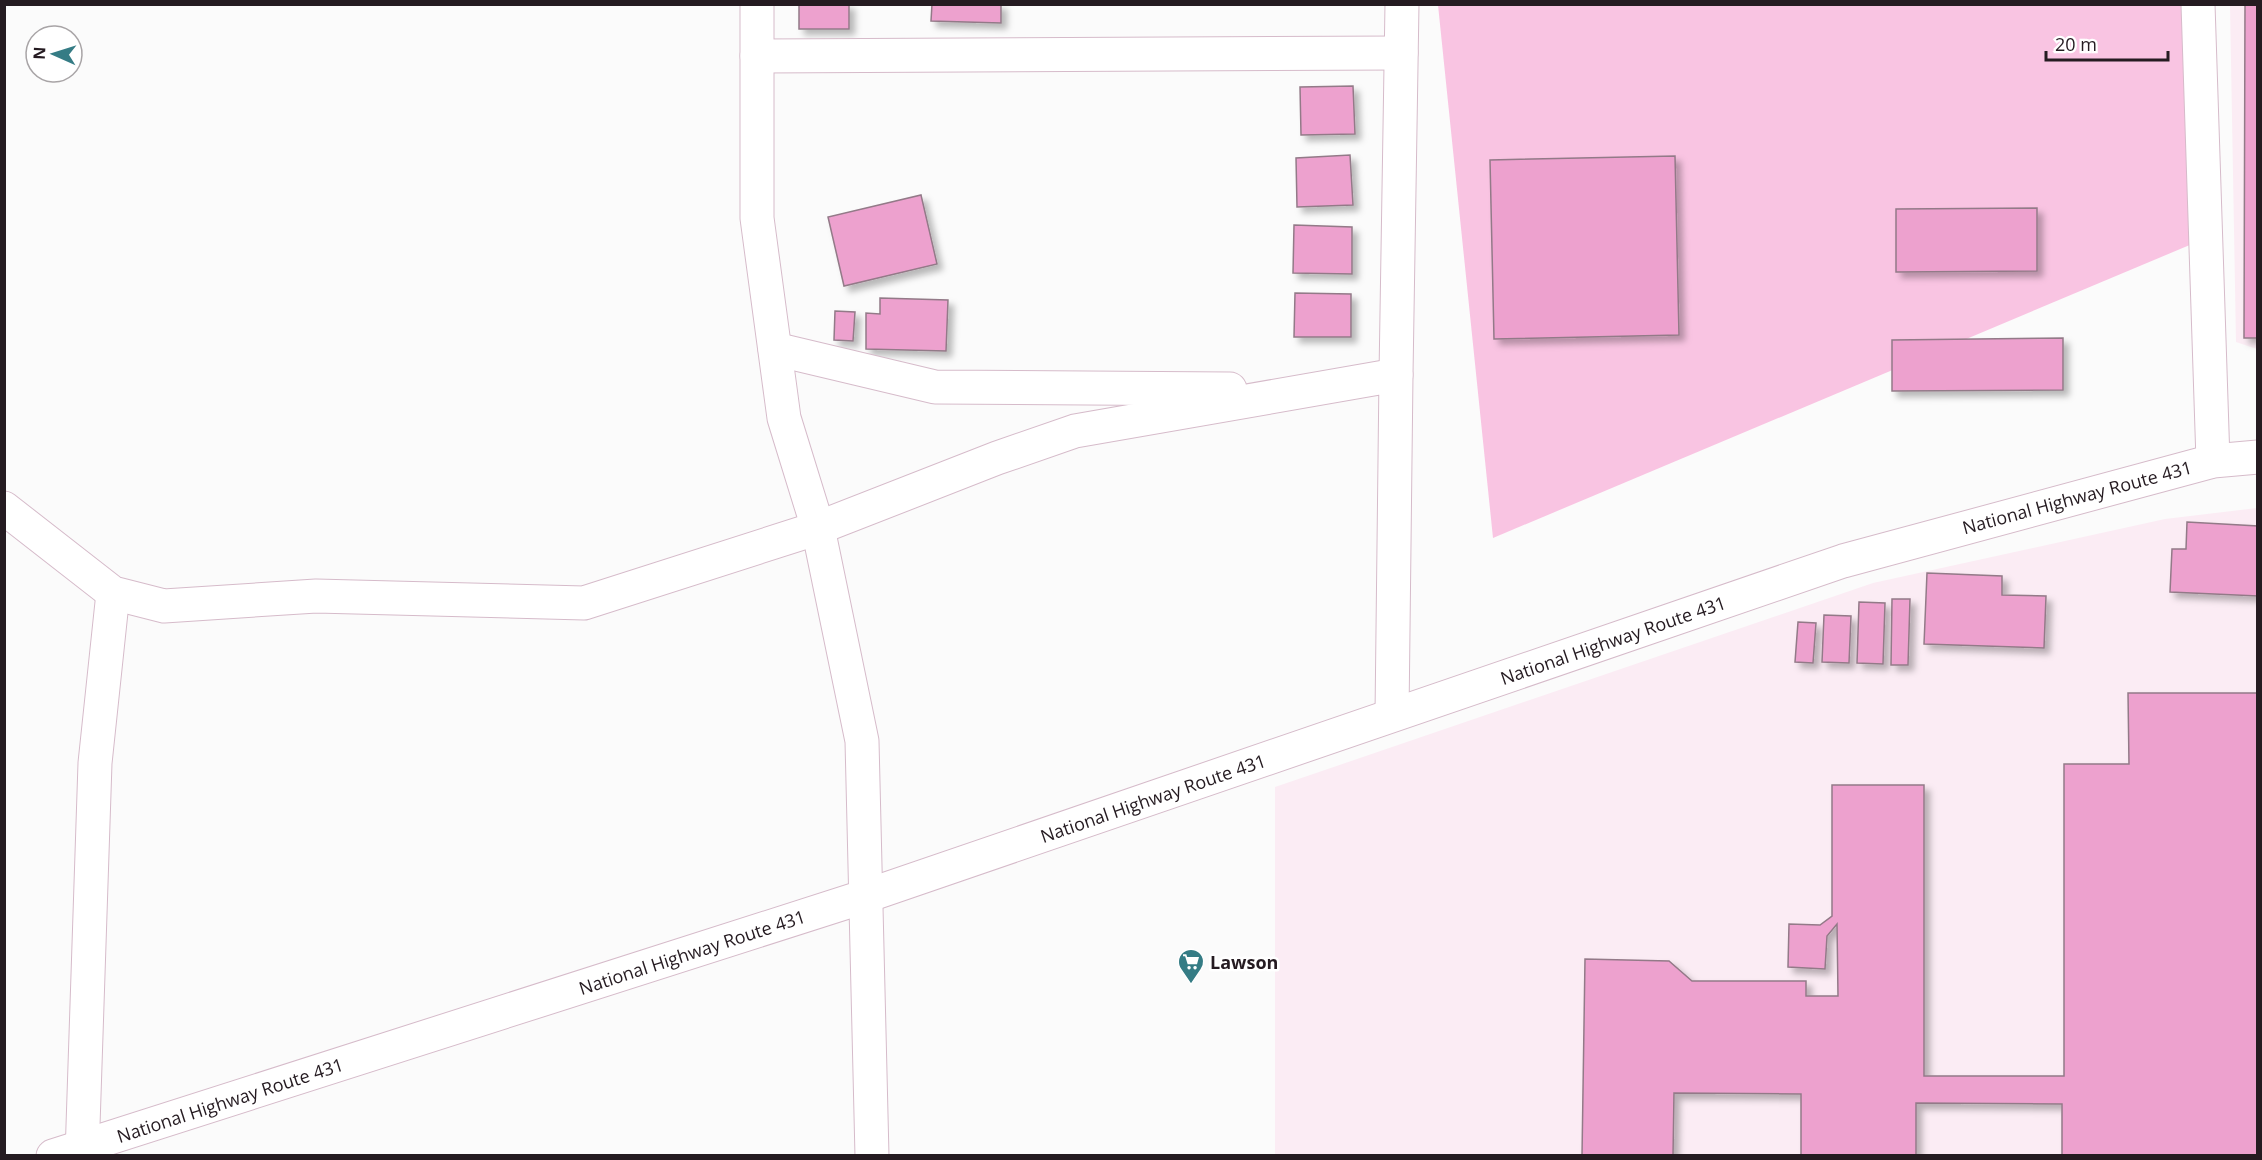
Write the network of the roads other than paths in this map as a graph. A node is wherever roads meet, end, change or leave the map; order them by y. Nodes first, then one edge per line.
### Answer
1 (757, 4) edge
2 (1402, 4) edge
3 (2198, 4) edge
4 (1401, 53) junction
5 (757, 56) junction
6 (775, 349) junction
7 (1396, 375) junction
8 (1312, 390) junction
9 (2258, 457) edge
10 (2213, 460) junction
11 (4, 508) edge
12 (818, 528) junction
13 (113, 593) junction
14 (1392, 715) junction
15 (866, 897) junction
16 (72, 1153) edge
17 (872, 1155) edge

1 - 5 main road
2 - 4 main road
3 - 10 main road
4 - 5 main road
4 - 7 main road
5 - 6 main road
6 - 8 main road
6 - 12 main road
7 - 8 main road
7 - 14 main road
8 - 12 main road
9 - 10 main road, National Highway Route 431
10 - 14 main road, National Highway Route 431
11 - 13 main road
12 - 13 main road
12 - 15 main road
13 - 16 main road
14 - 15 main road, National Highway Route 431
15 - 16 main road, National Highway Route 431
15 - 17 main road

